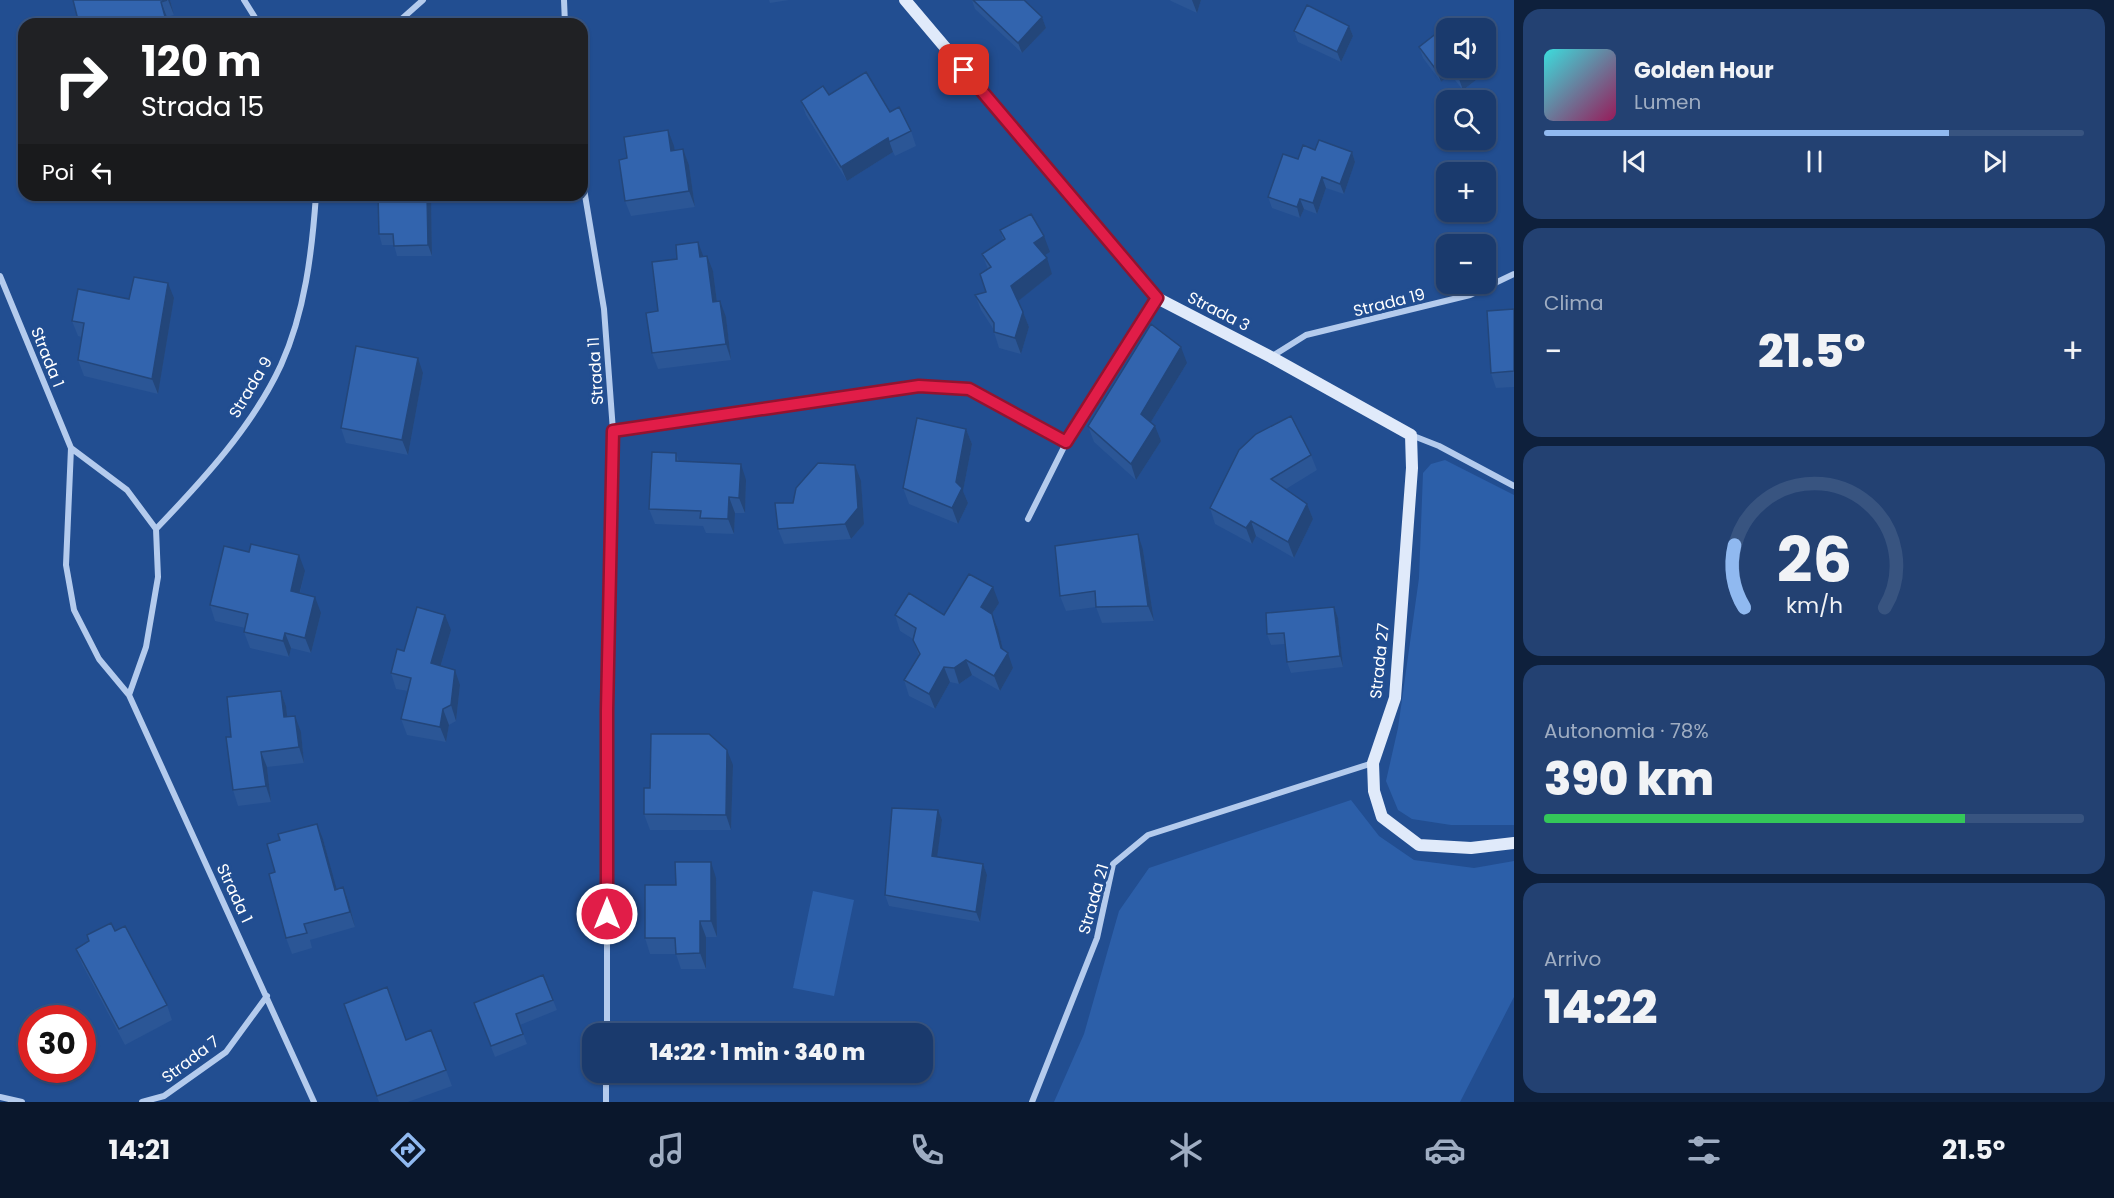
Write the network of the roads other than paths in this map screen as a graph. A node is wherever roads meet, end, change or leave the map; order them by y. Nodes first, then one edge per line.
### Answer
1 (244, 0) edge
2 (423, 0) edge
3 (564, 0) edge
4 (905, 0) edge
5 (256, 18) edge
6 (403, 18) edge
7 (565, 18) edge
8 (316, 201) edge
9 (586, 201) edge
10 (1514, 274) edge
11 (0, 276) edge
12 (1157, 298) junction
13 (1271, 357) junction
14 (613, 431) junction
15 (1411, 435) junction
16 (1066, 442) junction
17 (71, 448) junction
18 (1514, 486) edge
19 (1028, 519) dead end
20 (156, 529) junction
21 (129, 695) junction
22 (1373, 763) junction
23 (1514, 843) edge
24 (267, 996) junction
25 (607, 1023) edge
26 (606, 1083) edge
27 (0, 1097) edge
28 (22, 1102) edge
29 (142, 1102) edge
30 (314, 1102) edge
31 (606, 1102) edge
32 (1032, 1102) edge

1 - 5 street
2 - 6 street
3 - 7 street
4 - 12 street, Strada 3
8 - 20 street, Strada 9
9 - 14 street, Strada 11
10 - 13 street, Strada 19
11 - 17 street, Strada 1
12 - 13 street, Strada 3
12 - 16 street
13 - 15 street, Strada 3
14 - 16 street
14 - 25 street, Strada 11
15 - 18 street, Strada 3
15 - 22 street, Strada 27
16 - 19 street
17 - 20 street
17 - 21 street, Strada 1
20 - 21 street
21 - 24 street, Strada 1
22 - 23 street, Strada 27
22 - 32 street, Strada 21
24 - 29 street, Strada 7
24 - 30 street, Strada 1
26 - 31 street
27 - 28 street

